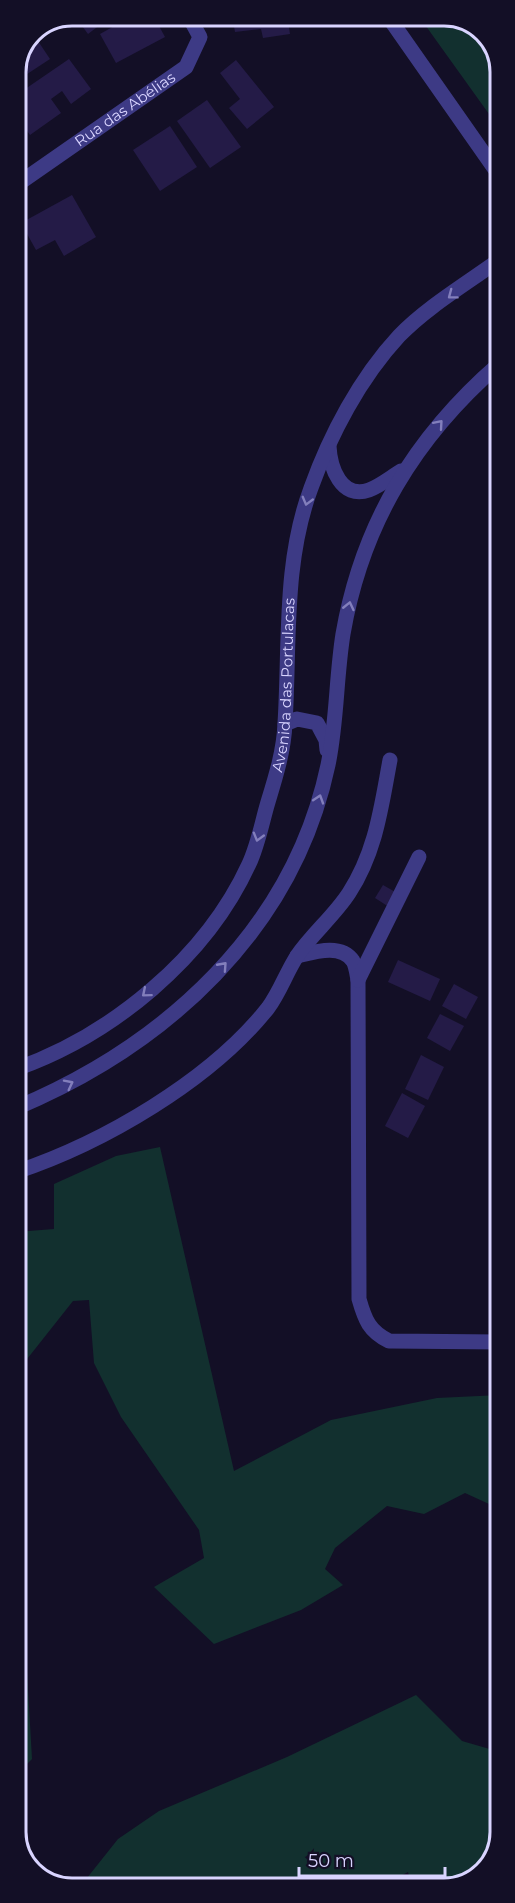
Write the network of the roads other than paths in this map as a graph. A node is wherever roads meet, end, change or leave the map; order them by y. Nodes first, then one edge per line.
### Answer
1 (194, 26) edge
2 (395, 26) edge
3 (490, 162) edge
4 (26, 174) edge
5 (490, 267) edge
6 (490, 372) edge
7 (329, 446) junction
8 (403, 470) junction
9 (285, 724) junction
10 (390, 760) dead end
11 (328, 765) junction
12 (419, 857) dead end
13 (297, 956) junction
14 (358, 980) junction
15 (26, 1065) edge
16 (26, 1104) edge
17 (26, 1168) edge
18 (490, 1342) edge

1 - 4 street, Rua das Abélias
2 - 3 street
5 -> 7 street, Avenida das Portulacas
8 -> 6 street
7 - 8 street
7 -> 9 street, Avenida das Portulacas
11 -> 8 street
9 - 11 street
9 -> 15 street, Avenida das Portulacas
10 - 13 street
16 -> 11 street
12 - 14 street
13 - 14 street
13 - 17 street
14 - 18 street

